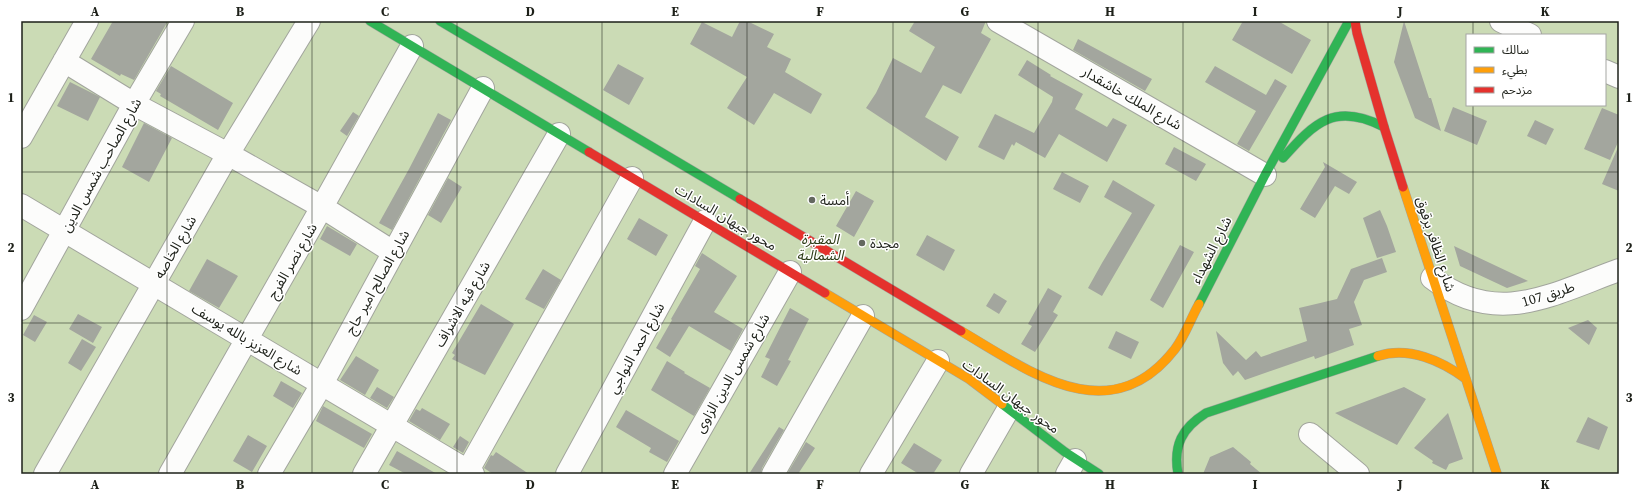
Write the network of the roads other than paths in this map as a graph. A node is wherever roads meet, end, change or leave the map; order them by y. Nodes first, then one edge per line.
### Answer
1 (87, 21) edge
2 (183, 21) edge
3 (309, 21) edge
4 (370, 21) edge
5 (440, 21) edge
6 (998, 21) edge
7 (1349, 21) edge
8 (1356, 21) edge
9 (1501, 21) edge
10 (1528, 34) edge
11 (412, 46) junction
12 (64, 61) junction
13 (1606, 71) edge
14 (1619, 77) edge
15 (483, 88) junction
16 (134, 104) junction
17 (1384, 128) junction
18 (559, 134) junction
19 (21, 137) edge
20 (228, 154) junction
21 (1265, 175) junction
22 (632, 178) junction
23 (21, 205) edge
24 (322, 207) junction
25 (705, 221) junction
26 (65, 231) junction
27 (393, 252) junction
28 (1619, 270) edge
29 (790, 272) junction
30 (1432, 278) junction
31 (154, 284) junction
32 (21, 309) edge
33 (863, 316) junction
34 (247, 339) junction
35 (938, 361) junction
36 (1030, 372) joint
37 (1466, 379) junction
38 (322, 384) junction
39 (1009, 408) junction
40 (392, 426) junction
41 (1310, 434) dead end
42 (1071, 467) edge
43 (469, 473) edge
44 (45, 474) edge
45 (170, 474) edge
46 (269, 474) edge
47 (364, 474) edge
48 (567, 474) edge
49 (675, 474) edge
50 (773, 474) edge
51 (871, 474) edge
52 (971, 474) edge
53 (1099, 474) edge
54 (1178, 474) edge
55 (1358, 474) edge
56 (1497, 474) edge

1 - 12 street
2 - 16 street, شارع الصاحب شمس الدين
3 - 20 street, شارع الخاصه
4 - 11 main road, محور جيهان السادات
5 - 36 main road, محور جيهان السادات
6 - 21 street, شارع الملك خاشقدار
7 - 21 main road, شارع الشهداء
8 - 17 main road, شارع الظافر برقوق
9 - 10 street
11 - 15 main road, محور جيهان السادات
11 - 24 street, شارع نصر الفرج
12 - 16 street
12 - 19 street
13 - 14 street
15 - 18 main road, محور جيهان السادات
15 - 27 street, شارع الصالح امير حاج
16 - 20 street
16 - 26 street, شارع الصاحب شمس الدين
17 - 21 main road
17 - 30 main road, شارع الظافر برقوق
18 - 22 main road, محور جيهان السادات
18 - 40 street, شارع قبه الاشراف
20 - 24 street
20 - 31 street, شارع الخاصه
21 - 36 main road, شارع الشهداء
22 - 25 main road, محور جيهان السادات
22 - 43 street
23 - 26 street, شارع العزيز بالله يوسف
24 - 27 street
24 - 34 street, شارع نصر الفرج
25 - 29 main road, محور جيهان السادات
25 - 48 street, شارع احمد النواجي
26 - 31 street, شارع العزيز بالله يوسف
26 - 32 street, شارع الصاحب شمس الدين
27 - 38 street, شارع الصالح امير حاج
28 - 30 street, طريق 107
29 - 33 main road, محور جيهان السادات
29 - 49 street, شارع شمس الدين الزاوى
30 - 37 main road, شارع الظافر برقوق
31 - 34 street, شارع العزيز بالله يوسف
31 - 44 street, شارع الخاصه
33 - 35 main road, محور جيهان السادات
33 - 50 street
34 - 38 street, شارع العزيز بالله يوسف
34 - 45 street, شارع نصر الفرج
35 - 39 main road, محور جيهان السادات
35 - 51 street
37 - 54 main road
37 - 56 main road, شارع الظافر برقوق
38 - 40 street, شارع العزيز بالله يوسف
38 - 46 street, شارع الصالح امير حاج
39 - 42 main road, محور جيهان السادات
39 - 52 street
40 - 43 street, شارع العزيز بالله يوسف
40 - 47 street, شارع قبه الاشراف
41 - 55 street
42 - 53 main road, محور جيهان السادات

